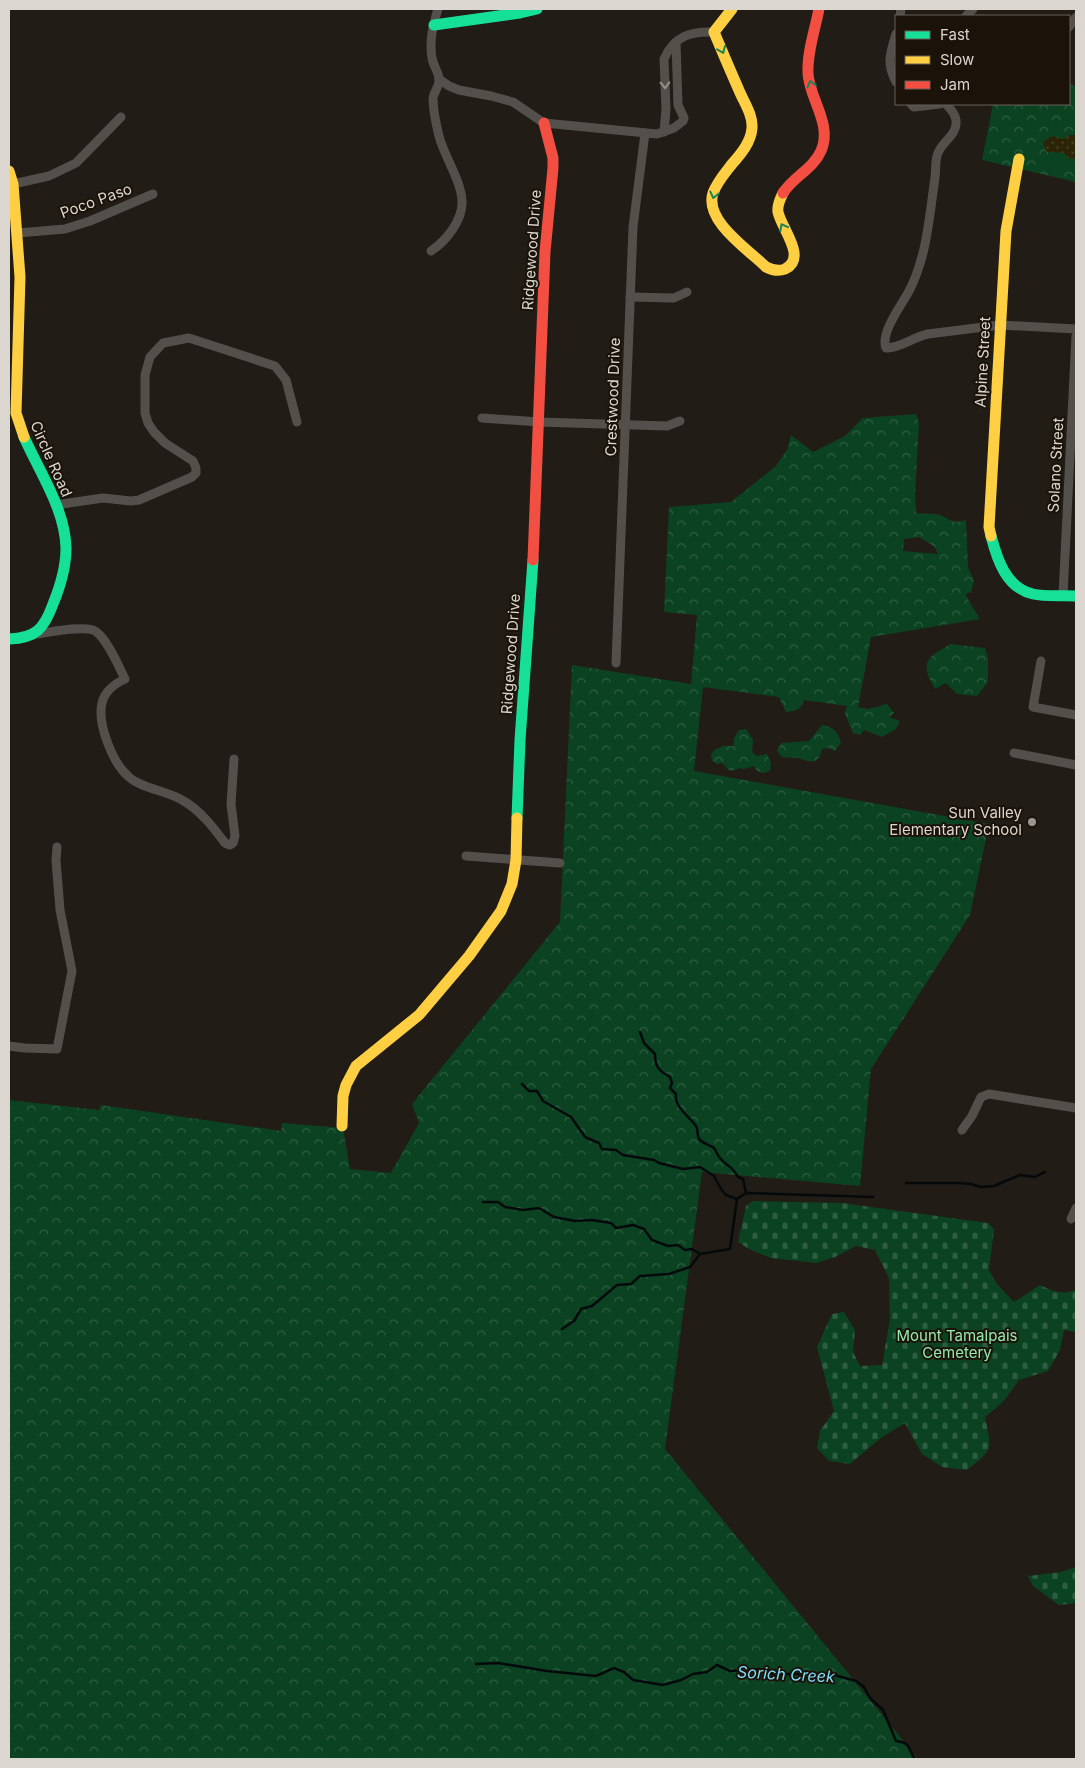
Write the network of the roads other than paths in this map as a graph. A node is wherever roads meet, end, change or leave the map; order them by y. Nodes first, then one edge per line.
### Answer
1 (438, 9) edge
2 (537, 9) edge
3 (732, 9) edge
4 (820, 9) edge
5 (434, 25) junction
6 (714, 32) junction
7 (895, 37) edge
8 (676, 42) junction
9 (439, 80) junction
10 (895, 80) edge
11 (912, 105) edge
12 (931, 105) edge
13 (947, 105) edge
14 (121, 117) dead end
15 (544, 123) junction
16 (664, 132) junction
17 (645, 133) junction
18 (1019, 159) dead end
19 (9, 171) edge
20 (13, 184) junction
21 (153, 194) dead end
22 (18, 233) junction
23 (431, 251) dead end
24 (687, 292) dead end
25 (630, 297) junction
26 (1000, 325) junction
27 (1076, 329) edge
28 (1076, 336) edge
29 (482, 418) dead end
30 (680, 421) dead end
31 (297, 422) dead end
32 (539, 422) junction
33 (626, 425) junction
34 (55, 505) junction
35 (1063, 595) junction
36 (1076, 596) edge
37 (37, 634) junction
38 (9, 639) edge
39 (1041, 662) dead end
40 (616, 663) dead end
41 (1076, 714) edge
42 (1014, 753) dead end
43 (234, 759) dead end
44 (1076, 764) edge
45 (57, 848) dead end
46 (466, 856) dead end
47 (516, 860) junction
48 (560, 863) dead end
49 (9, 1046) edge
50 (1076, 1108) edge
51 (342, 1126) dead end
52 (962, 1130) dead end
53 (1076, 1208) edge
54 (1073, 1218) edge

1 - 5 street
2 - 5 street
3 - 6 street
6 -> 4 street
5 - 9 street
6 - 8 street
7 - 10 street
8 -> 16 street
8 - 16 street
9 - 15 street
9 - 23 street
11 - 12 street
13 - 26 street
14 - 20 street
15 - 17 street
15 - 32 street, Ridgewood Drive
16 - 17 street
17 - 25 street, Crestwood Drive
18 - 26 street, Alpine Street
19 - 20 street, Circle Road
20 - 22 street, Circle Road
21 - 22 street, Poco Paso
22 - 34 street, Circle Road
24 - 25 street
25 - 33 street, Crestwood Drive
26 - 27 street
26 - 35 street, Alpine Street
28 - 35 street, Solano Street
29 - 32 street
30 - 33 street
31 - 34 street
32 - 33 street
32 - 47 street, Ridgewood Drive
33 - 40 street, Crestwood Drive
34 - 37 street, Circle Road
35 - 36 street
37 - 38 street
37 - 43 street
39 - 41 street
42 - 44 street
45 - 49 street
46 - 47 street
47 - 48 street
47 - 51 street, Ridgewood Drive
50 - 52 street
53 - 54 street

